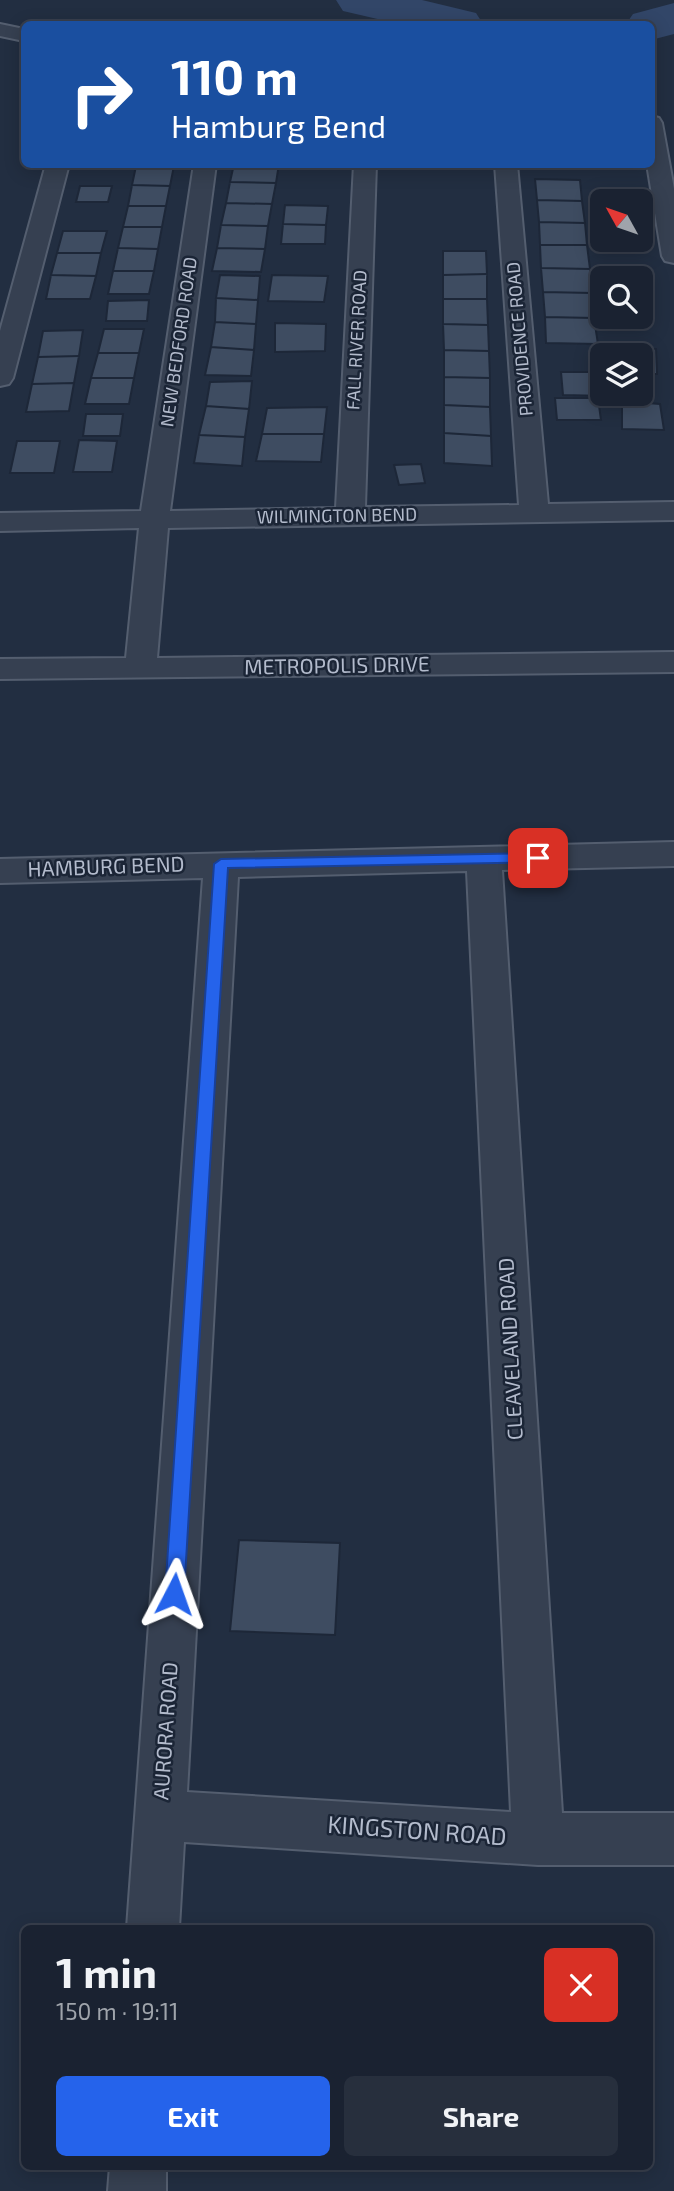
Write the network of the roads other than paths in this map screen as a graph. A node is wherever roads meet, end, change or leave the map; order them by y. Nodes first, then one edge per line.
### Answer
1 (0, 30) edge
2 (21, 34) edge
3 (655, 146) edge
4 (57, 168) edge
5 (204, 168) edge
6 (365, 168) edge
7 (506, 168) edge
8 (674, 256) edge
9 (0, 378) edge
10 (674, 510) edge
11 (534, 513) junction
12 (350, 516) junction
13 (153, 520) junction
14 (0, 522) edge
15 (674, 662) edge
16 (141, 667) junction
17 (0, 669) edge
18 (674, 854) edge
19 (484, 860) junction
20 (221, 864) junction
21 (0, 870) edge
22 (160, 1815) junction
23 (538, 1839) junction
24 (674, 1839) edge
25 (153, 1925) edge
26 (138, 2170) edge
27 (137, 2191) edge

1 - 2 street
3 - 8 street
4 - 9 street
5 - 13 street, NEW BEDFORD ROAD
6 - 12 street, FALL RIVER ROAD
7 - 11 street, PROVIDENCE ROAD
10 - 11 street, WILMINGTON BEND
11 - 12 street, WILMINGTON BEND
12 - 13 street, WILMINGTON BEND
13 - 14 street, WILMINGTON BEND
13 - 16 street, NEW BEDFORD ROAD
15 - 16 street, METROPOLIS DRIVE
16 - 17 street, METROPOLIS DRIVE
18 - 19 street, HAMBURG BEND
19 - 20 street, HAMBURG BEND
19 - 23 street, CLEAVELAND ROAD
20 - 21 street, HAMBURG BEND
20 - 22 street, AURORA ROAD
22 - 23 street, KINGSTON ROAD
22 - 25 street, AURORA ROAD
23 - 24 street, KINGSTON ROAD
26 - 27 street

